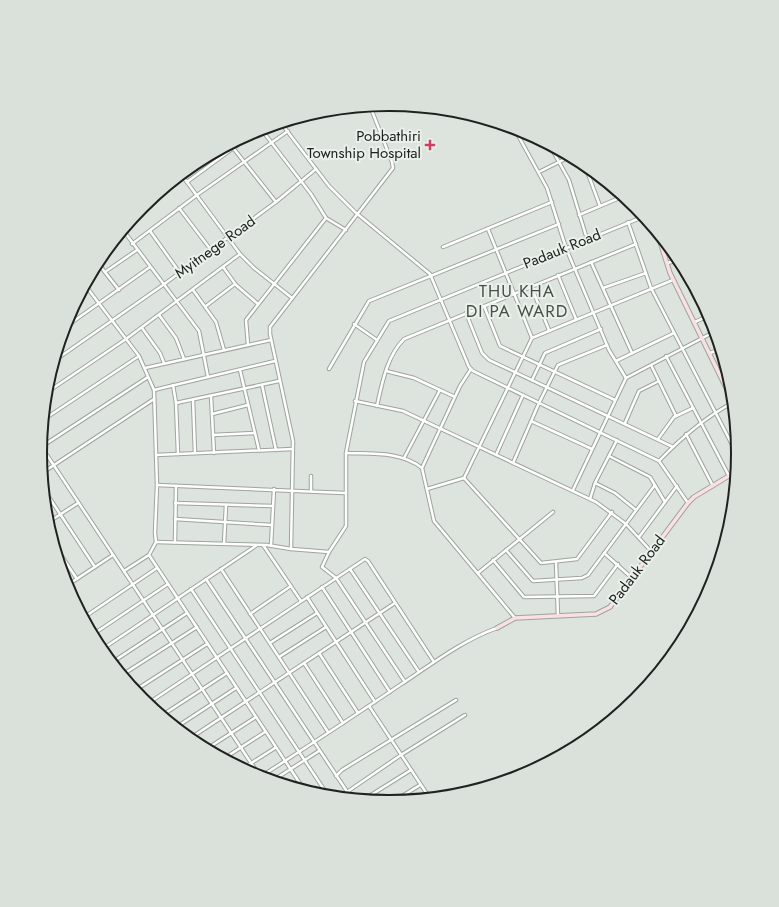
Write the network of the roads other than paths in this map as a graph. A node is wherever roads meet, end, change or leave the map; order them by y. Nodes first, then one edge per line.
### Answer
1 (372, 112) edge
2 (284, 128) edge
3 (288, 132) junction
4 (265, 134) edge
5 (519, 136) edge
6 (272, 143) junction
7 (233, 149) joint
8 (554, 153) edge
9 (565, 159) edge
10 (244, 162) junction
11 (559, 162) junction
12 (316, 169) junction
13 (539, 172) junction
14 (589, 175) edge
15 (185, 179) edge
16 (301, 181) junction
17 (187, 182) junction
18 (197, 195) junction
19 (618, 198) edge
20 (276, 202) junction
21 (552, 202) junction
22 (600, 206) junction
23 (179, 208) junction
24 (358, 215) junction
25 (579, 215) junction
26 (326, 218) junction
27 (638, 218) edge
28 (628, 222) junction
29 (559, 224) junction
30 (488, 229) junction
31 (346, 230) junction
32 (150, 231) junction
33 (126, 235) edge
34 (228, 238) junction
35 (587, 239) junction
36 (132, 244) junction
37 (636, 244) junction
38 (661, 245) edge
39 (443, 247) dead end
40 (566, 248) junction
41 (497, 249) junction
42 (137, 250) junction
43 (211, 250) junction
44 (240, 254) junction
45 (591, 262) junction
46 (673, 262) edge
47 (667, 264) junction
48 (150, 267) junction
49 (223, 267) junction
50 (102, 268) edge
51 (575, 268) junction
52 (105, 272) junction
53 (180, 272) junction
54 (506, 272) junction
55 (646, 273) junction
56 (558, 275) junction
57 (431, 276) junction
58 (674, 280) junction
59 (235, 284) junction
60 (274, 284) junction
61 (163, 285) junction
62 (531, 286) junction
63 (603, 288) junction
64 (651, 288) junction
65 (89, 289) edge
66 (119, 290) junction
67 (193, 290) junction
68 (515, 293) junction
69 (292, 298) junction
70 (441, 299) junction
71 (176, 303) junction
72 (100, 304) junction
73 (258, 304) junction
74 (610, 305) junction
75 (206, 306) junction
76 (484, 306) junction
77 (593, 311) junction
78 (466, 313) junction
79 (159, 315) junction
80 (704, 318) edge
81 (576, 319) junction
82 (449, 320) junction
83 (112, 321) junction
84 (73, 322) edge
85 (695, 322) junction
86 (354, 324) junction
87 (142, 328) junction
88 (600, 329) junction
89 (549, 330) junction
90 (674, 333) junction
91 (711, 334) edge
92 (532, 338) junction
93 (703, 338) junction
94 (126, 339) junction
95 (271, 340) junction
96 (377, 340) junction
97 (248, 345) junction
98 (607, 345) junction
99 (682, 349) junction
100 (224, 350) junction
101 (716, 351) edge
102 (632, 353) junction
103 (710, 353) junction
104 (204, 354) junction
105 (62, 356) edge
106 (139, 356) junction
107 (522, 356) junction
108 (666, 356) junction
109 (184, 359) junction
110 (276, 361) junction
111 (616, 362) junction
112 (164, 363) junction
113 (539, 364) junction
114 (651, 365) junction
115 (144, 368) junction
116 (329, 369) dead end
117 (471, 369) junction
118 (240, 370) junction
119 (386, 371) junction
120 (514, 372) junction
121 (555, 372) junction
122 (148, 376) junction
123 (208, 377) junction
124 (626, 378) junction
125 (532, 380) junction
126 (279, 381) junction
127 (659, 381) junction
128 (724, 382) edge
129 (173, 385) junction
130 (262, 385) junction
131 (507, 387) junction
132 (548, 387) junction
133 (54, 388) edge
134 (245, 388) junction
135 (154, 390) junction
136 (440, 390) junction
137 (524, 395) junction
138 (211, 396) junction
139 (455, 397) junction
140 (154, 399) junction
141 (193, 400) junction
142 (616, 400) junction
143 (355, 401) junction
144 (176, 403) junction
145 (539, 403) junction
146 (248, 405) junction
147 (377, 406) junction
148 (728, 406) edge
149 (693, 408) junction
150 (714, 412) junction
151 (212, 414) junction
152 (609, 415) junction
153 (49, 416) edge
154 (676, 416) junction
155 (424, 421) junction
156 (531, 421) junction
157 (625, 423) junction
158 (700, 424) junction
159 (440, 428) junction
160 (601, 432) junction
161 (255, 433) junction
162 (686, 434) junction
163 (213, 435) junction
164 (658, 439) junction
165 (618, 440) junction
166 (48, 442) edge
167 (732, 444) edge
168 (673, 446) junction
169 (478, 447) junction
170 (293, 449) junction
171 (259, 450) junction
172 (276, 450) junction
173 (592, 450) junction
174 (214, 453) junction
175 (346, 453) junction
176 (178, 454) junction
177 (195, 454) junction
178 (47, 455) edge
179 (156, 455) junction
180 (496, 455) junction
181 (609, 456) junction
182 (404, 458) junction
183 (659, 460) junction
184 (513, 463) junction
185 (54, 465) junction
186 (422, 468) junction
187 (48, 469) edge
188 (311, 476) dead end
189 (729, 476) joint
190 (464, 478) junction
191 (595, 483) junction
192 (157, 485) junction
193 (655, 485) junction
194 (176, 486) junction
195 (677, 486) junction
196 (713, 486) junction
197 (274, 489) junction
198 (427, 489) junction
199 (293, 490) junction
200 (573, 490) junction
201 (311, 491) junction
202 (345, 493) junction
203 (50, 499) edge
204 (590, 499) junction
205 (665, 502) junction
206 (78, 503) junction
207 (176, 503) junction
208 (688, 504) junction
209 (226, 505) junction
210 (273, 506) junction
211 (636, 510) junction
212 (553, 512) dead end
213 (612, 512) junction
214 (60, 514) junction
215 (54, 518) edge
216 (175, 519) junction
217 (224, 522) junction
218 (626, 524) junction
219 (272, 525) junction
220 (638, 537) junction
221 (520, 538) junction
222 (156, 542) junction
223 (175, 542) junction
224 (224, 544) junction
225 (257, 545) junction
226 (263, 545) junction
227 (271, 546) junction
228 (291, 549) junction
229 (506, 550) junction
230 (651, 551) junction
231 (329, 552) junction
232 (604, 553) junction
233 (114, 555) junction
234 (149, 555) junction
235 (64, 560) edge
236 (493, 560) junction
237 (556, 562) junction
238 (618, 564) junction
239 (95, 567) junction
240 (158, 568) junction
241 (220, 569) junction
242 (350, 569) junction
243 (124, 571) junction
244 (478, 573) junction
245 (336, 578) junction
246 (632, 578) junction
247 (77, 579) junction
248 (206, 579) junction
249 (555, 579) junction
250 (72, 582) edge
251 (168, 584) junction
252 (133, 585) junction
253 (291, 586) junction
254 (322, 587) junction
255 (191, 589) junction
256 (307, 597) junction
257 (177, 598) junction
258 (556, 598) junction
259 (143, 600) junction
260 (301, 601) junction
261 (395, 604) junction
262 (187, 613) junction
263 (317, 613) junction
264 (250, 614) junction
265 (379, 614) junction
266 (88, 615) edge
267 (153, 615) junction
268 (558, 616) junction
269 (515, 618) junction
270 (365, 623) junction
271 (196, 627) junction
272 (326, 627) junction
273 (497, 628) joint
274 (162, 629) junction
275 (261, 629) junction
276 (97, 631) edge
277 (351, 632) junction
278 (245, 639) junction
279 (336, 642) junction
280 (172, 643) junction
281 (270, 643) junction
282 (207, 644) junction
283 (106, 646) edge
284 (231, 648) junction
285 (319, 653) junction
286 (279, 657) junction
287 (216, 658) junction
288 (183, 659) junction
289 (116, 660) edge
290 (434, 662) junction
291 (304, 663) junction
292 (126, 672) edge
293 (289, 672) junction
294 (419, 672) junction
295 (192, 673) junction
296 (227, 673) junction
297 (275, 682) junction
298 (405, 682) junction
299 (139, 687) edge
300 (236, 688) junction
301 (202, 689) junction
302 (260, 692) junction
303 (390, 692) junction
304 (152, 700) edge
305 (456, 700) dead end
306 (246, 701) junction
307 (375, 702) junction
308 (211, 704) junction
309 (369, 706) junction
310 (166, 713) edge
311 (358, 713) junction
312 (465, 715) dead end
313 (221, 717) junction
314 (256, 717) junction
315 (343, 723) junction
316 (180, 724) edge
317 (231, 732) junction
318 (265, 732) junction
319 (328, 732) junction
320 (195, 735) edge
321 (392, 741) junction
322 (313, 742) junction
323 (212, 746) edge
324 (241, 748) junction
325 (275, 748) junction
326 (319, 751) junction
327 (299, 752) junction
328 (401, 755) junction
329 (229, 756) edge
330 (305, 760) junction
331 (284, 761) junction
332 (251, 763) junction
333 (248, 765) edge
334 (254, 768) edge
335 (290, 770) junction
336 (411, 770) junction
337 (266, 773) edge
338 (336, 776) junction
339 (278, 778) edge
340 (300, 784) edge
341 (420, 785) junction
342 (324, 789) edge
343 (347, 792) joint
344 (427, 794) edge
345 (372, 795) edge
346 (403, 795) edge

1 - 24 street
2 - 3 street
3 - 6 street
3 - 12 street
4 - 6 street
5 - 13 street
6 - 10 street
6 - 16 street
7 - 10 street
7 - 17 street
8 - 11 street
9 - 11 street
10 - 18 street
10 - 20 street
11 - 13 street
11 - 25 street
12 - 16 street, Myitnege Road
12 - 24 street
13 - 21 street
14 - 22 street
15 - 17 street
16 - 20 street, Myitnege Road
16 - 26 street
17 - 18 street
18 - 23 street
18 - 34 street
19 - 22 street
20 - 34 street, Myitnege Road
21 - 29 street
21 - 30 street
22 - 25 street
23 - 32 street
23 - 43 street
24 - 31 street
24 - 57 street
25 - 35 street
26 - 31 street
26 - 60 street
27 - 28 street, Padauk Road
28 - 35 street, Padauk Road
28 - 37 street
29 - 40 street
29 - 41 street
30 - 39 street
30 - 41 street
31 - 69 street
32 - 36 street
32 - 53 street
33 - 36 street
34 - 43 street, Myitnege Road
34 - 44 street
35 - 40 street, Padauk Road
36 - 42 street
37 - 45 street
37 - 55 street
38 - 47 street
40 - 51 street
40 - 54 street, Padauk Road
41 - 54 street
41 - 57 street
42 - 48 street
42 - 52 street
43 - 53 street, Myitnege Road
44 - 49 street
44 - 60 street
45 - 51 street
45 - 63 street
46 - 47 street
47 - 58 street
48 - 61 street
48 - 66 street
49 - 59 street
49 - 67 street
50 - 52 street
51 - 56 street
51 - 77 street
52 - 66 street
53 - 61 street, Myitnege Road
54 - 68 street
54 - 70 street, Padauk Road
55 - 63 street
55 - 64 street
56 - 62 street
56 - 81 street
57 - 70 street
57 - 86 street
58 - 64 street
58 - 85 street
59 - 73 street
59 - 75 street
60 - 69 street
60 - 73 street
61 - 71 street
61 - 83 street, Myitnege Road
62 - 68 street
62 - 89 street
63 - 74 street
64 - 74 street
64 - 90 street
65 - 72 street
66 - 72 street
67 - 71 street
67 - 75 street
68 - 76 street
68 - 92 street
69 - 95 street
70 - 82 street
70 - 96 street, Padauk Road
71 - 79 street
71 - 104 street
72 - 83 street
72 - 84 street
73 - 97 street
74 - 77 street
74 - 102 street
75 - 100 street
76 - 78 street
76 - 107 street
77 - 81 street
77 - 88 street
78 - 82 street
78 - 120 street
79 - 87 street
79 - 109 street
80 - 85 street
81 - 89 street
82 - 117 street
82 - 119 street
83 - 94 street
83 - 105 street, Myitnege Road
85 - 93 street
86 - 96 street
86 - 116 street
87 - 94 street
87 - 112 street
88 - 98 street
88 - 113 street
89 - 92 street
90 - 99 street
90 - 102 street
91 - 93 street
92 - 107 street
93 - 99 street
93 - 103 street
94 - 106 street
94 - 133 street
95 - 97 street
95 - 110 street
96 - 143 street, Padauk Road
97 - 100 street
98 - 111 street
98 - 121 street
99 - 108 street
99 - 150 street
100 - 104 street
101 - 103 street
102 - 111 street
103 - 128 street
104 - 109 street
104 - 123 street
106 - 115 street
106 - 153 street
107 - 113 street
107 - 120 street
108 - 114 street
108 - 149 street
109 - 112 street
110 - 118 street
110 - 126 street
111 - 124 street
112 - 115 street
113 - 121 street
113 - 125 street
114 - 124 street
114 - 127 street
115 - 122 street
117 - 131 street
117 - 139 street
118 - 123 street
118 - 134 street
119 - 136 street
119 - 147 street
120 - 125 street
120 - 131 street
121 - 132 street
121 - 142 street
122 - 135 street
122 - 166 street
123 - 129 street
124 - 142 street
125 - 132 street
126 - 130 street
126 - 170 street
127 - 154 street
127 - 157 street
129 - 135 street
129 - 144 street
130 - 134 street
130 - 172 street
131 - 137 street
131 - 169 street
132 - 145 street
132 - 152 street
134 - 138 street
134 - 146 street
135 - 140 street
136 - 139 street
136 - 155 street
137 - 145 street
137 - 180 street
138 - 141 street
138 - 151 street
139 - 159 street
140 - 179 street
140 - 185 street
141 - 144 street
141 - 177 street
142 - 152 street
143 - 147 street
143 - 175 street, Padauk Road
144 - 176 street
145 - 156 street
145 - 160 street
146 - 151 street
146 - 161 street
147 - 155 street
148 - 150 street
149 - 154 street
149 - 158 street
150 - 158 street
150 - 167 street
151 - 163 street
152 - 157 street
152 - 160 street
154 - 164 street
155 - 159 street
155 - 182 street
156 - 173 street
156 - 184 street
157 - 164 street
158 - 162 street
158 - 189 street
159 - 169 street
159 - 186 street
160 - 165 street
160 - 173 street
161 - 163 street
161 - 171 street
162 - 168 street
162 - 196 street
163 - 174 street
164 - 168 street
165 - 181 street
165 - 183 street
168 - 183 street
169 - 180 street
169 - 190 street
170 - 172 street
170 - 199 street
171 - 172 street
171 - 174 street
173 - 200 street
174 - 177 street
175 - 182 street
175 - 202 street, Padauk Road
176 - 177 street
176 - 179 street
178 - 185 street
179 - 192 street
180 - 184 street
181 - 191 street
181 - 193 street
182 - 186 street
183 - 195 street
184 - 200 street
185 - 187 street
185 - 206 street
186 - 198 street
188 - 201 street
189 - 196 street, Padauk Road
190 - 198 street
190 - 221 street
191 - 204 street
191 - 211 street
192 - 194 street
192 - 222 street
193 - 205 street
193 - 211 street
194 - 197 street
194 - 207 street
195 - 205 street
195 - 208 street
196 - 208 street, Padauk Road
197 - 199 street
197 - 210 street
198 - 244 street
199 - 201 street
199 - 228 street
200 - 204 street
201 - 202 street
202 - 231 street, Padauk Road
203 - 214 street
204 - 213 street
205 - 220 street
206 - 214 street
206 - 233 street
207 - 209 street
207 - 216 street
208 - 230 street, Padauk Road
209 - 210 street
209 - 217 street
210 - 219 street
211 - 218 street
212 - 221 street
213 - 218 street
213 - 237 street
214 - 215 street
214 - 239 street
216 - 217 street
216 - 223 street
217 - 219 street
217 - 224 street
218 - 220 street
218 - 232 street
219 - 227 street
220 - 230 street
221 - 229 street
221 - 237 street
222 - 223 street
222 - 234 street
223 - 224 street
224 - 225 street
225 - 226 street
225 - 241 street
226 - 227 street
226 - 253 street
227 - 228 street
228 - 231 street
229 - 236 street
229 - 249 street
230 - 246 street, Padauk Road
231 - 245 street, Padauk Road
232 - 238 street
232 - 249 street
233 - 239 street
233 - 243 street
234 - 240 street
234 - 243 street
235 - 247 street
236 - 244 street
236 - 258 street
237 - 249 street
238 - 246 street
238 - 258 street
239 - 247 street
240 - 251 street
240 - 252 street
241 - 248 street
241 - 264 street
242 - 245 street
242 - 261 street
242 - 265 street
243 - 252 street
244 - 269 street
245 - 254 street
245 - 270 street
246 - 268 street, Padauk Road
247 - 250 street
248 - 255 street
248 - 278 street
249 - 258 street
251 - 257 street
251 - 259 street
252 - 259 street
252 - 266 street
253 - 260 street
253 - 264 street
254 - 256 street
254 - 277 street
255 - 257 street
255 - 284 street
256 - 260 street
256 - 263 street
257 - 262 street
257 - 267 street
258 - 268 street
259 - 267 street
259 - 276 street
260 - 275 street
261 - 265 street
261 - 290 street
262 - 271 street
262 - 274 street
263 - 272 street
263 - 281 street
264 - 275 street
265 - 270 street
265 - 294 street
267 - 274 street
267 - 283 street
268 - 269 street, Padauk Road
269 - 273 street, Padauk Road
270 - 277 street
270 - 298 street
271 - 280 street
271 - 282 street
272 - 279 street
272 - 286 street
273 - 290 street
274 - 280 street
274 - 289 street
275 - 278 street
275 - 281 street
277 - 279 street
277 - 303 street
278 - 284 street
278 - 297 street
279 - 285 street
279 - 307 street
280 - 288 street
280 - 292 street
281 - 286 street
282 - 287 street
282 - 288 street
284 - 287 street
284 - 302 street
285 - 291 street
285 - 311 street
286 - 293 street
287 - 295 street
287 - 296 street
288 - 295 street
288 - 299 street
290 - 294 street
291 - 293 street
291 - 315 street
293 - 297 street
293 - 319 street
294 - 298 street
295 - 301 street
295 - 304 street
296 - 300 street
296 - 301 street
297 - 302 street
297 - 322 street
298 - 303 street
300 - 306 street
300 - 308 street
301 - 308 street
301 - 310 street
302 - 306 street
302 - 327 street
303 - 307 street
305 - 321 street
306 - 313 street
306 - 314 street
307 - 309 street
308 - 313 street
308 - 316 street
309 - 311 street
309 - 321 street
311 - 315 street
312 - 328 street
313 - 317 street
313 - 320 street
314 - 317 street
314 - 318 street
315 - 319 street
317 - 323 street
317 - 324 street
318 - 324 street
318 - 325 street
319 - 322 street
321 - 328 street
321 - 338 street
322 - 326 street
322 - 327 street
324 - 329 street
324 - 332 street
325 - 331 street
325 - 332 street
326 - 330 street
326 - 338 street
327 - 330 street
327 - 331 street
328 - 336 street
328 - 343 street
330 - 335 street
330 - 342 street
331 - 335 street
331 - 337 street
332 - 333 street
332 - 334 street
335 - 339 street
335 - 340 street
336 - 341 street
336 - 345 street
338 - 343 street
341 - 344 street
341 - 346 street

